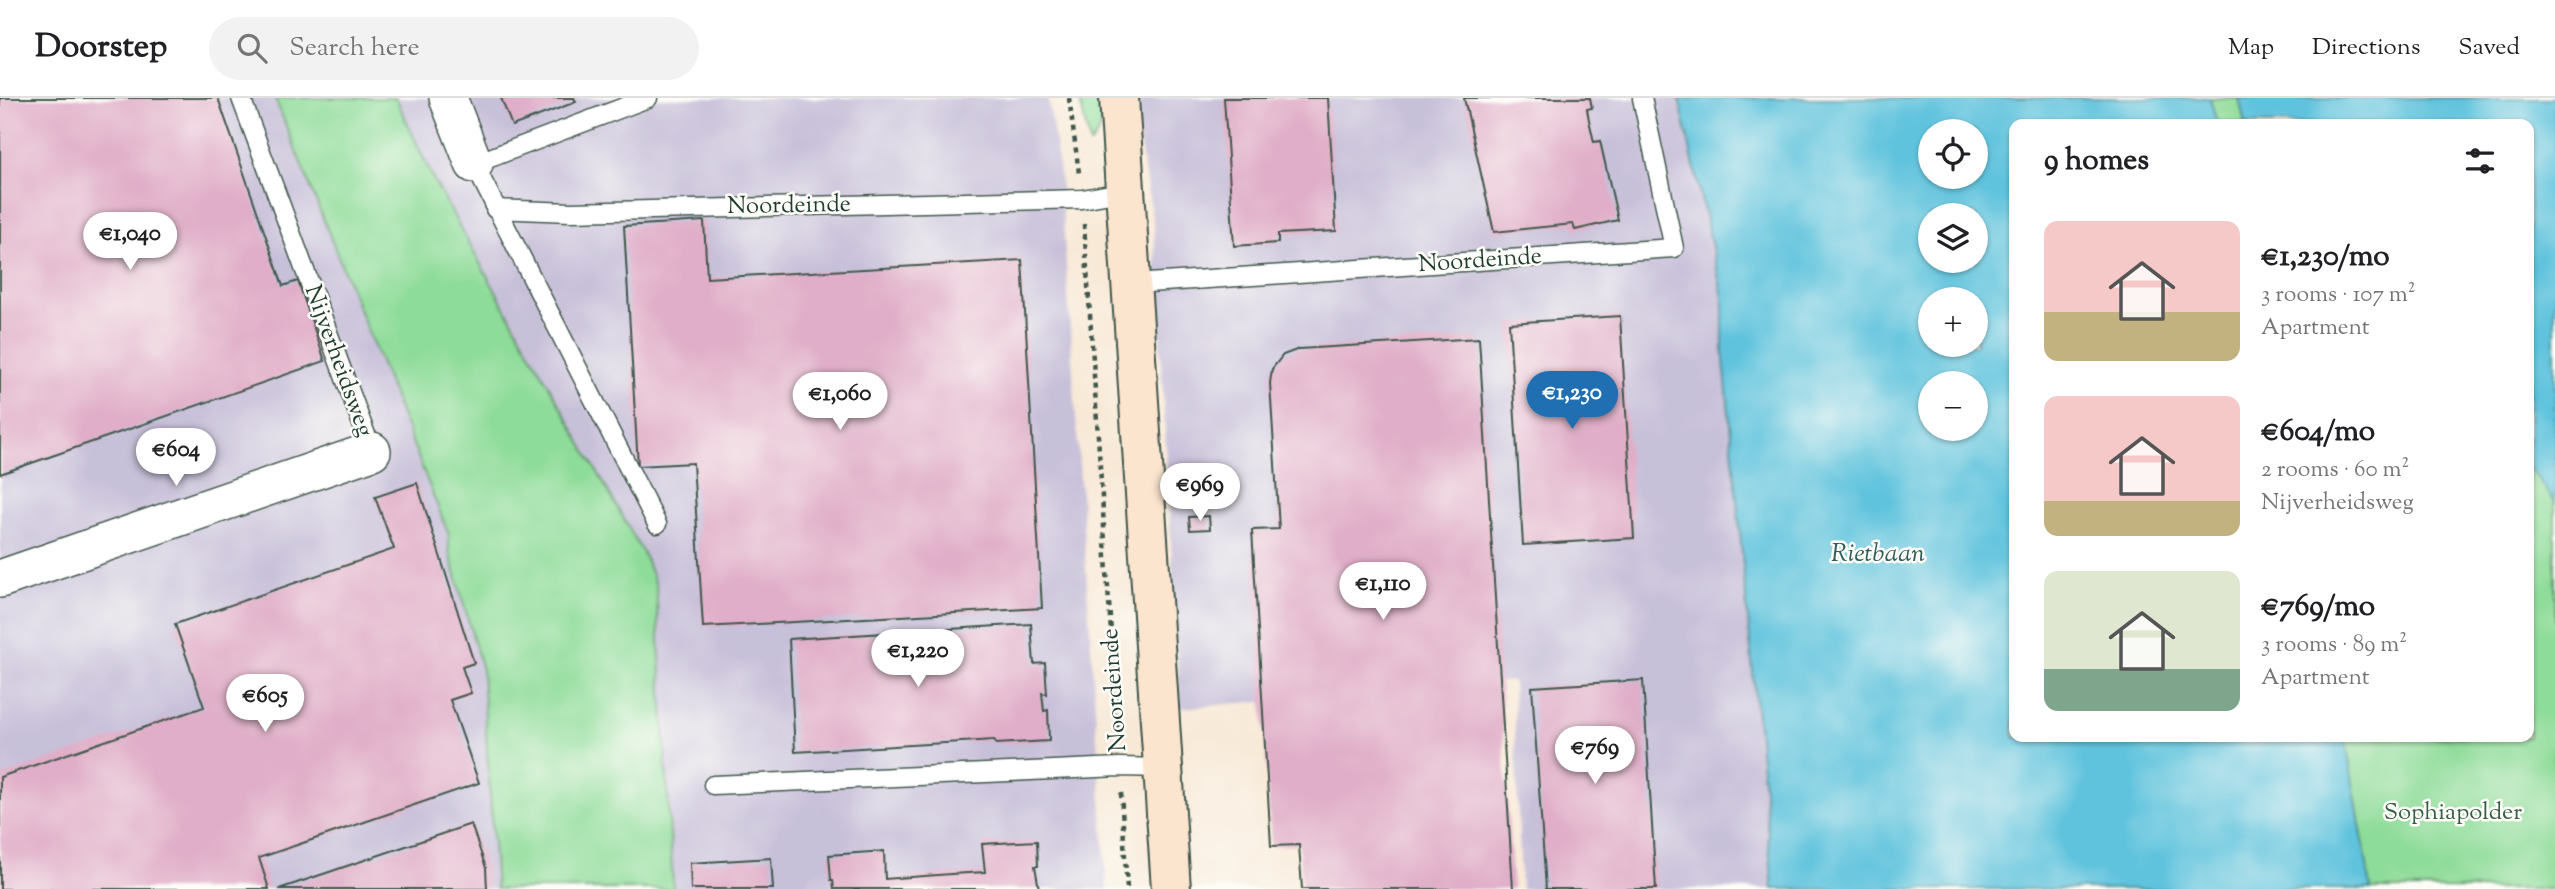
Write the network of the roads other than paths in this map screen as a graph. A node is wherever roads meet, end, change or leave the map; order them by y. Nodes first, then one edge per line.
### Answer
1 (241, 98) edge
2 (448, 98) edge
3 (648, 98) edge
4 (1119, 98) edge
5 (1642, 98) edge
6 (474, 164) junction
7 (1127, 191) junction
8 (495, 208) junction
9 (1133, 284) junction
10 (372, 452) joint
11 (657, 524) dead end
12 (0, 579) edge
13 (1163, 768) junction
14 (713, 785) dead end
15 (1171, 889) edge

1 - 10 lane, Nijverheidsweg
2 - 6 street
3 - 6 lane
4 - 7 main road, Noordeinde
5 - 9 lane, Noordeinde
6 - 8 lane
7 - 8 lane, Noordeinde
7 - 9 main road, Noordeinde
8 - 11 lane
9 - 13 main road, Noordeinde
10 - 12 street, Nijverheidsweg
13 - 14 lane
13 - 15 main road, Noordeinde

